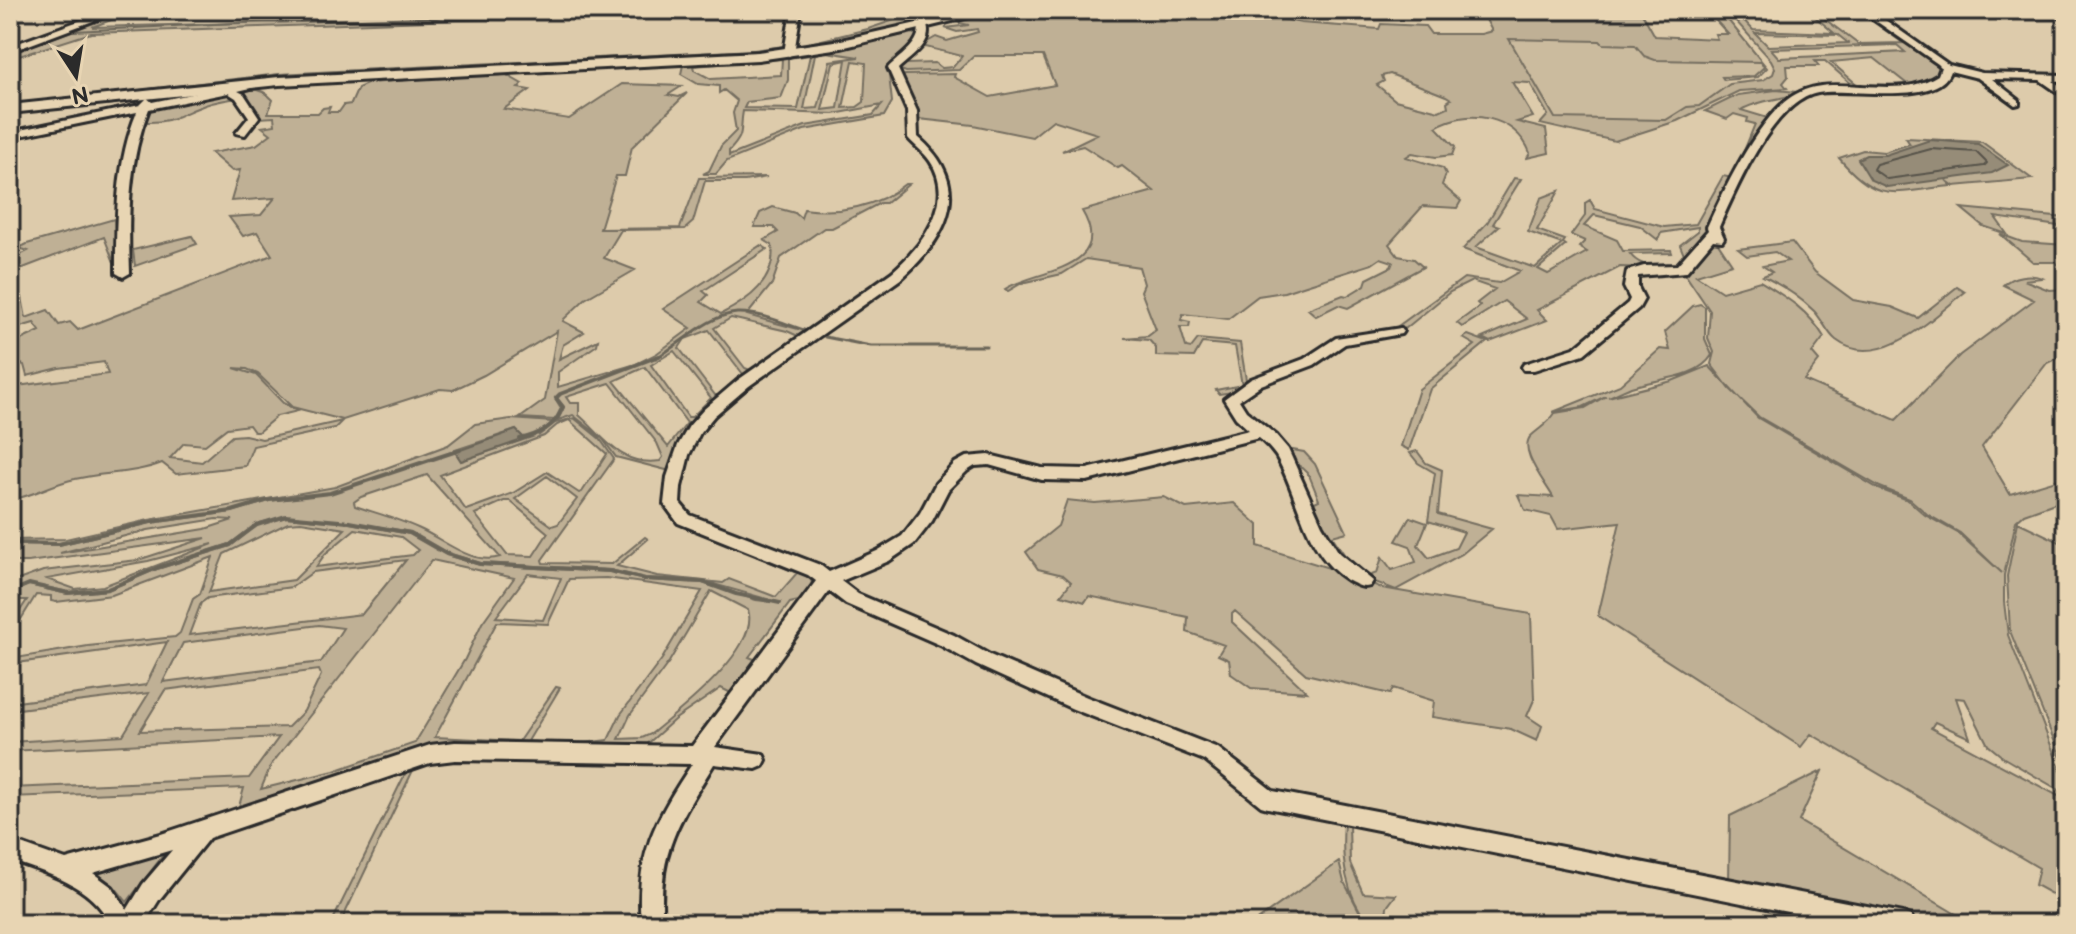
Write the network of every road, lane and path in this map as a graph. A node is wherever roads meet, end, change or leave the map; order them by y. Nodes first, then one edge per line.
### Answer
1 (117, 10) edge
2 (796, 10) edge
3 (992, 10) edge
4 (1865, 10) edge
5 (1983, 10) edge
6 (2066, 13) edge
7 (923, 25) junction
8 (10, 49) edge
9 (789, 53) junction
10 (1946, 67) junction
11 (1982, 76) junction
12 (2042, 77) junction
13 (2066, 78) edge
14 (256, 83) junction
15 (232, 91) junction
16 (151, 94) junction
17 (2066, 95) edge
18 (2015, 102) dead end
19 (10, 109) edge
20 (143, 109) junction
21 (241, 133) dead end
22 (10, 135) edge
23 (123, 273) dead end
24 (1396, 331) dead end
25 (1529, 367) dead end
26 (1261, 432) junction
27 (827, 580) junction
28 (1364, 581) dead end
29 (704, 754) junction
30 (756, 760) dead end
31 (205, 829) junction
32 (10, 850) edge
33 (64, 871) junction
34 (121, 924) edge
35 (131, 924) edge
36 (652, 924) edge
37 (1903, 924) edge

1 - 8 street
2 - 9 street
3 - 7 main road
4 - 10 street
5 - 6 main road
7 - 9 main road
7 - 27 street
9 - 14 main road
10 - 11 street
10 - 25 street
11 - 12 street
11 - 18 street
12 - 13 street
12 - 17 street
14 - 15 street
14 - 16 main road
15 - 20 street
15 - 21 street
16 - 19 main road
16 - 20 street
20 - 22 street
20 - 23 street
24 - 26 street
26 - 27 street
26 - 28 street
27 - 29 street
27 - 37 street
29 - 30 street
29 - 31 street
29 - 36 street
31 - 33 street
31 - 35 street
32 - 33 street
33 - 34 street

